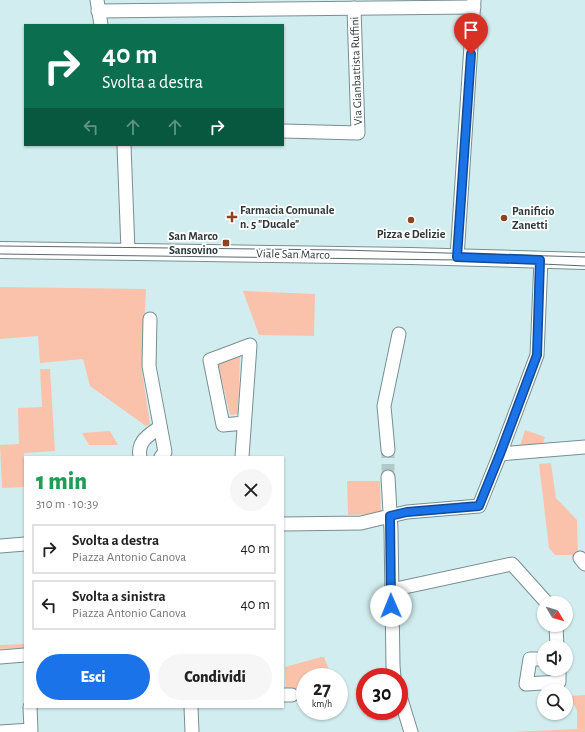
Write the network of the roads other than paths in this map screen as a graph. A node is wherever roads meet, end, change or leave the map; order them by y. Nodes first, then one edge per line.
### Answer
1 (336, 4) edge
2 (474, 4) edge
3 (98, 6) edge
4 (354, 8) junction
5 (101, 24) edge
6 (284, 132) edge
7 (124, 146) edge
8 (0, 250) edge
9 (128, 251) junction
10 (457, 257) junction
11 (540, 260) junction
12 (585, 261) edge
13 (150, 319) dead end
14 (399, 334) dead end
15 (244, 423) junction
16 (160, 427) junction
17 (585, 447) edge
18 (388, 450) tunnel mouth
19 (500, 454) junction
20 (140, 456) edge
21 (162, 456) edge
22 (242, 456) edge
23 (388, 477) tunnel mouth
24 (390, 516) junction
25 (284, 524) edge
26 (24, 544) edge
27 (0, 546) edge
28 (391, 590) junction
29 (541, 596) edge
30 (24, 656) edge
31 (0, 657) edge
32 (537, 658) edge
33 (394, 668) edge
34 (559, 676) edge
35 (30, 708) edge
36 (191, 708) edge
37 (407, 720) edge
38 (0, 732) edge
39 (3, 732) edge
40 (192, 732) edge
41 (411, 732) edge

1 - 3 street
1 - 4 street
2 - 4 street
2 - 10 street
3 - 5 street
4 - 6 street, Via Gianbattista Ruffini
7 - 9 street
8 - 9 street, Viale San Marco
9 - 10 street, Viale San Marco
10 - 11 street, Viale San Marco
11 - 12 street, Viale San Marco
11 - 19 street
13 - 16 street
14 - 18 street
15 - 15 street
15 - 22 street
16 - 20 street
16 - 21 street
17 - 19 street
19 - 24 street
23 - 24 street
24 - 25 street
24 - 28 street
26 - 27 street
28 - 29 street
28 - 33 street
30 - 31 street
32 - 34 street
35 - 39 street
36 - 40 street
37 - 41 street
38 - 39 street

